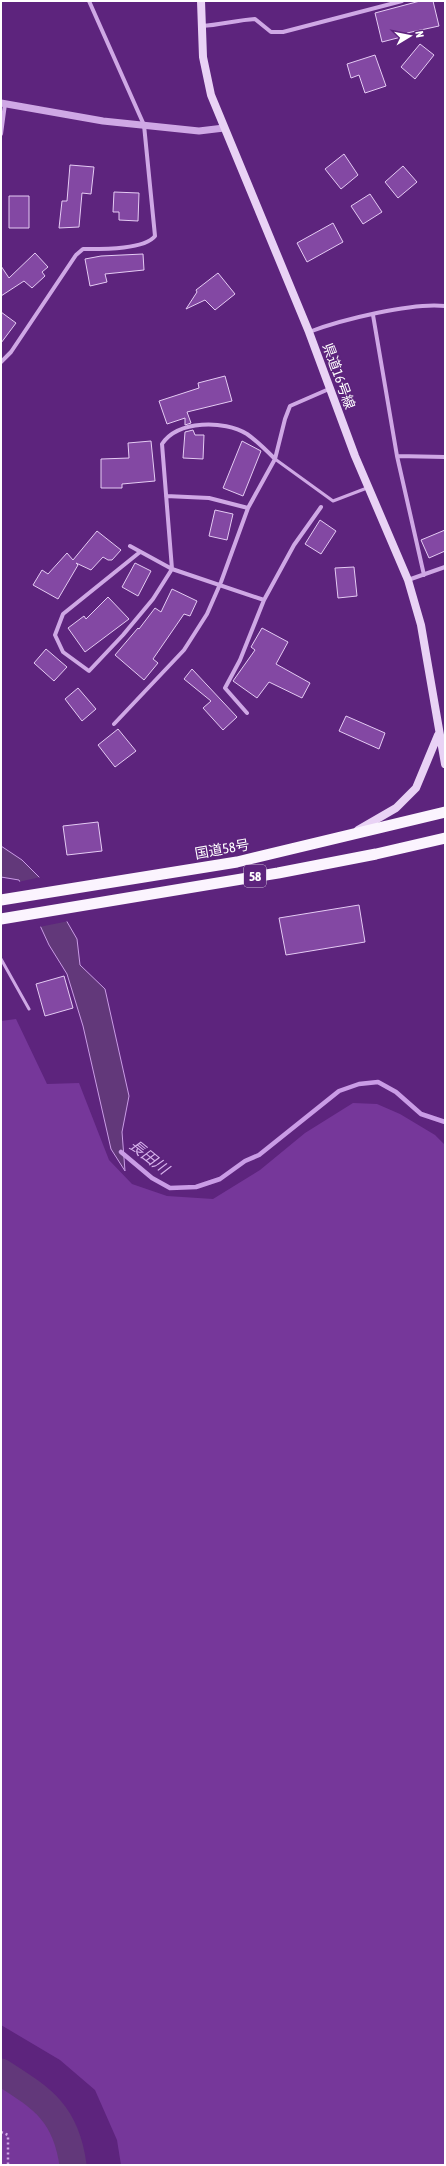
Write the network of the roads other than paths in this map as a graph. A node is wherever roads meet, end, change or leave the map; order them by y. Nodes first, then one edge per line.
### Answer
1 (90, 1) edge
2 (201, 1) edge
3 (402, 1) edge
4 (200, 26) junction
5 (3, 104) edge
6 (144, 125) junction
7 (224, 128) junction
8 (1, 134) edge
9 (445, 306) edge
10 (373, 315) junction
11 (309, 332) junction
12 (1, 362) edge
13 (329, 389) junction
14 (397, 456) junction
15 (445, 457) edge
16 (275, 459) junction
17 (368, 487) junction
18 (166, 496) junction
19 (320, 507) dead end
20 (248, 508) junction
21 (130, 546) dead end
22 (140, 552) junction
23 (445, 566) edge
24 (172, 569) junction
25 (424, 575) junction
26 (408, 580) junction
27 (220, 586) junction
28 (264, 600) junction
29 (247, 713) dead end
30 (114, 724) dead end
31 (438, 734) junction
32 (445, 764) edge
33 (445, 812) edge
34 (347, 837) junction
35 (445, 838) edge
36 (1, 900) edge
37 (1, 919) edge
38 (1, 959) edge
39 (29, 1009) dead end

1 - 6 street
2 - 4 main road, 県道16号線
3 - 4 street
4 - 7 main road, 県道16号線
5 - 6 street
5 - 8 street
6 - 7 street
6 - 12 street
7 - 11 main road, 県道16号線
9 - 10 street
10 - 11 street
10 - 14 street
11 - 13 main road, 県道16号線
13 - 16 street
13 - 17 main road, 県道16号線
14 - 15 street
14 - 25 street
16 - 17 lane
16 - 18 street
16 - 20 street
17 - 26 main road, 県道16号線
18 - 20 street
18 - 24 street
19 - 28 street
20 - 27 street
21 - 22 street
22 - 24 street
22 - 24 street
23 - 25 street
24 - 27 street
25 - 26 street
26 - 31 main road, 県道16号線
27 - 28 street
27 - 30 street
28 - 29 street
31 - 32 main road, 県道16号線
31 - 34 main road
33 - 34 highway, 国道58号 / 58
34 - 36 highway, 国道58号 / 58
35 - 37 highway, 58
38 - 39 lane

